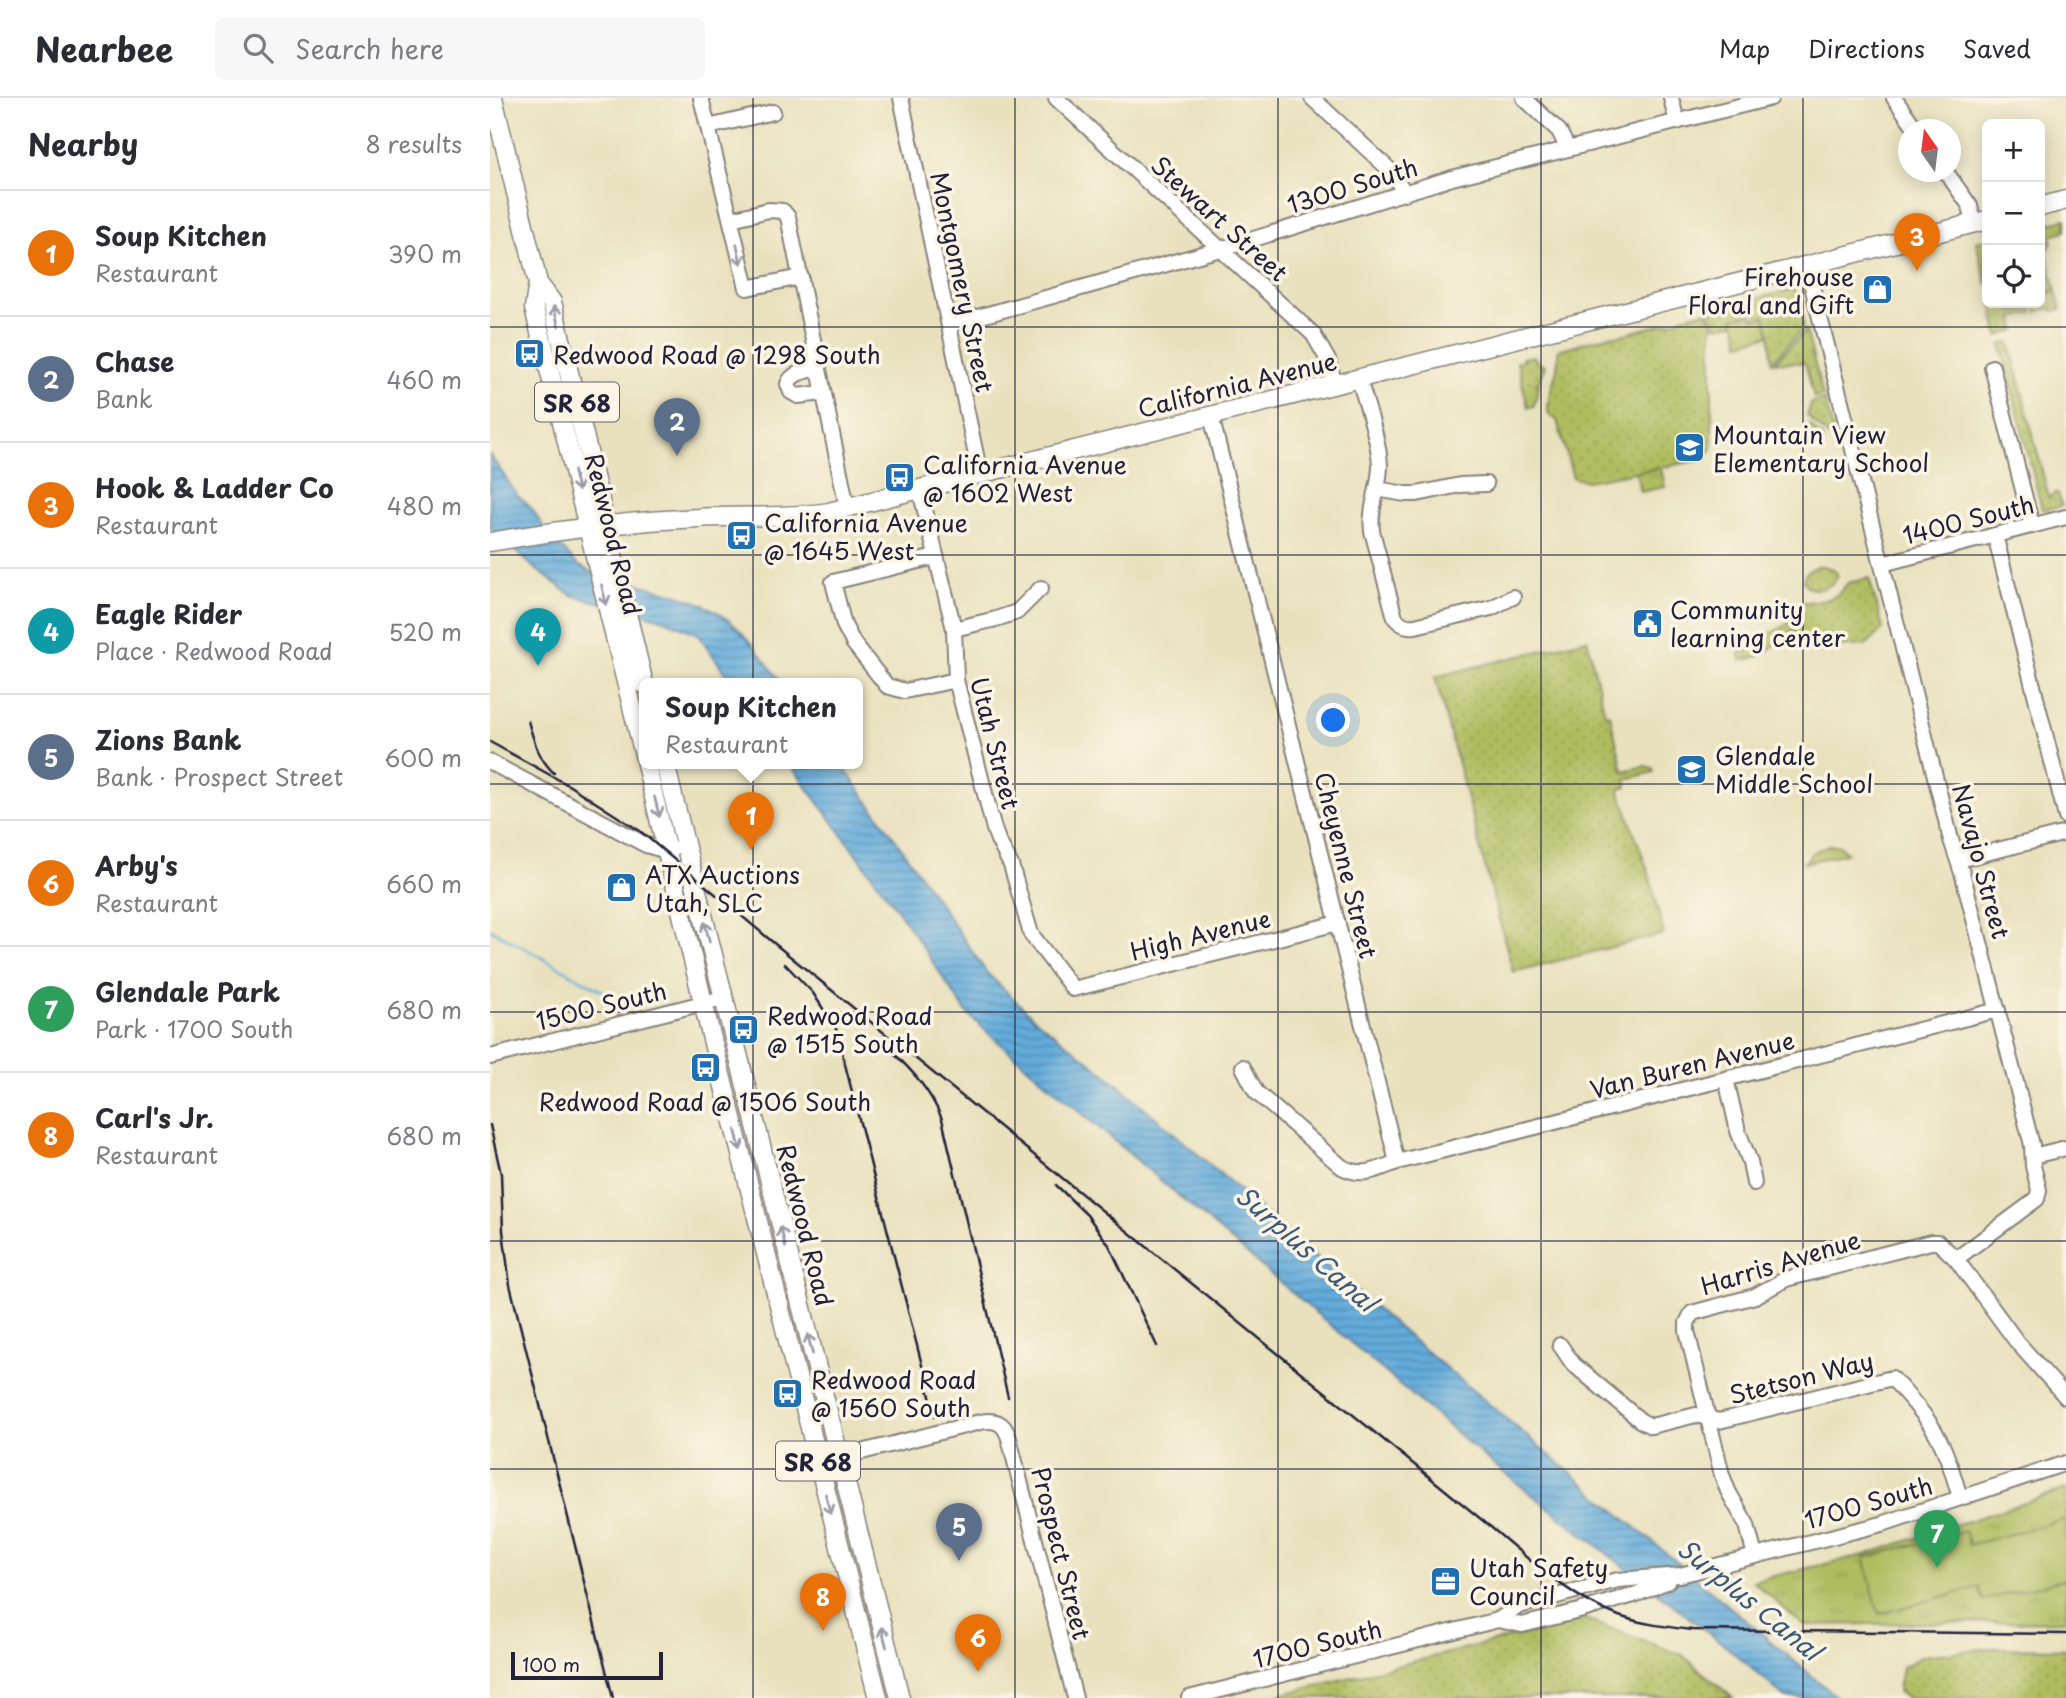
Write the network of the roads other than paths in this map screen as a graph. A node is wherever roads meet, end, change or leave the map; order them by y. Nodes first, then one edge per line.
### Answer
1 (493, 98) edge
2 (701, 98) edge
3 (901, 98) edge
4 (1056, 98) edge
5 (1312, 98) edge
6 (1524, 98) edge
7 (1671, 98) edge
8 (1771, 98) edge
9 (1895, 98) edge
10 (773, 112) dead end
11 (1909, 119) edge
12 (1677, 122) junction
13 (708, 127) junction
14 (1568, 149) junction
15 (1953, 182) edge
16 (1405, 193) junction
17 (2066, 200) edge
18 (2045, 206) edge
19 (731, 219) junction
20 (1981, 222) edge
21 (1219, 249) junction
22 (1807, 266) junction
23 (802, 277) junction
24 (538, 283) junction
25 (949, 325) junction
26 (1992, 367) dead end
27 (818, 368) junction
28 (1359, 379) junction
29 (1335, 385) junction
30 (823, 393) junction
31 (1211, 416) junction
32 (980, 474) junction
33 (1486, 484) dead end
34 (1377, 489) junction
35 (919, 490) junction
36 (848, 508) junction
37 (2066, 517) edge
38 (607, 525) junction
39 (2032, 526) junction
40 (587, 527) junction
41 (1995, 535) junction
42 (490, 541) edge
43 (935, 556) junction
44 (1882, 564) junction
45 (1041, 589) dead end
46 (1513, 597) dead end
47 (954, 629) junction
48 (643, 678) edge
49 (956, 680) junction
50 (639, 735) edge
51 (490, 762) edge
52 (647, 769) edge
53 (666, 769) edge
54 (2066, 817) edge
55 (2066, 833) edge
56 (685, 845) junction
57 (667, 849) junction
58 (1958, 860) junction
59 (1338, 923) junction
60 (1073, 989) joint
61 (723, 998) junction
62 (704, 1003) junction
63 (1998, 1010) junction
64 (490, 1057) edge
65 (1243, 1067) dead end
66 (1726, 1079) junction
67 (2066, 1147) edge
68 (2033, 1156) junction
69 (1397, 1162) junction
70 (1754, 1183) dead end
71 (1956, 1259) junction
72 (1560, 1345) dead end
73 (2066, 1397) edge
74 (1708, 1418) junction
75 (838, 1458) junction
76 (2066, 1463) edge
77 (1960, 1498) junction
78 (1755, 1556) junction
79 (1679, 1576) junction
80 (1498, 1620) junction
81 (878, 1698) edge
82 (900, 1698) edge
83 (1075, 1698) edge
84 (1188, 1698) edge

1 - 24 main road, Redwood Road / SR 68
2 - 13 street
3 - 25 street, Montgomery Street
4 - 21 street, Stewart Street
5 - 16 street
6 - 14 street
7 - 12 street
8 - 12 street, 1300 South
9 - 11 street
10 - 13 street
12 - 14 street, 1300 South
13 - 19 street
14 - 16 street, 1300 South
15 - 20 street
16 - 21 street, 1300 South
17 - 18 main road
19 - 23 street
19 -> 23 street
20 - 22 main road, California Avenue
21 - 25 street, 1300 South
21 - 29 street, Stewart Street
22 - 28 main road, California Avenue
22 - 44 street, Navajo Street
23 - 27 street
38 -> 24 main road, Redwood Road / SR 68
24 -> 40 main road, Redwood Road / SR 68
25 - 32 street, Montgomery Street
26 - 39 street
27 - 30 street
27 - 30 street
28 - 29 main road, California Avenue
28 - 34 street
29 - 31 main road, California Avenue
30 - 36 street
31 - 32 main road, California Avenue
31 - 59 street, Cheyenne Street
32 - 35 main road, California Avenue
33 - 34 street
34 - 46 street
35 - 36 main road, California Avenue
35 - 43 street, Utah Street
36 - 38 main road, California Avenue
37 - 39 street, 1400 South
38 - 40 main road, California Avenue
38 - 48 main road, Redwood Road / SR 68
39 - 41 street, 1400 South
40 - 42 main road, California Avenue
40 -> 50 main road, Redwood Road / SR 68
41 - 44 street, 1400 South
41 - 54 street
43 - 47 street, Utah Street
43 - 49 street
44 - 58 street, Navajo Street
45 - 47 street
47 - 49 street, Utah Street
49 - 60 street, Utah Street
51 - 57 street
52 -> 57 main road, Redwood Road / SR 68
53 - 56 main road, Redwood Road / SR 68
55 - 58 street
56 - 57 street
61 -> 56 main road, Redwood Road / SR 68
57 - 62 main road, Redwood Road / SR 68
58 - 63 street, Navajo Street
59 - 60 street, High Avenue
59 - 69 street, Cheyenne Street
61 - 62 street, 1500 South
75 -> 61 main road, Redwood Road / SR 68
62 - 64 street, 1500 South
62 -> 81 main road, Redwood Road / SR 68
63 - 66 street, Van Buren Avenue
63 - 68 street, Navajo Street
65 - 69 street, Van Buren Avenue
66 - 69 street, Van Buren Avenue
66 - 70 street
67 - 68 street
68 - 71 street, Navajo Street
71 - 73 street
71 - 74 street, Harris Avenue
72 - 74 street
74 - 77 street, Stetson Way
74 - 78 street
82 -> 75 main road, Redwood Road / SR 68
75 - 83 street, Prospect Street
76 - 77 street, 1700 South
77 - 78 street, 1700 South
78 - 79 street, 1700 South
79 - 80 street, 1700 South
79 - 80 street, 1700 South
80 - 84 street, 1700 South

